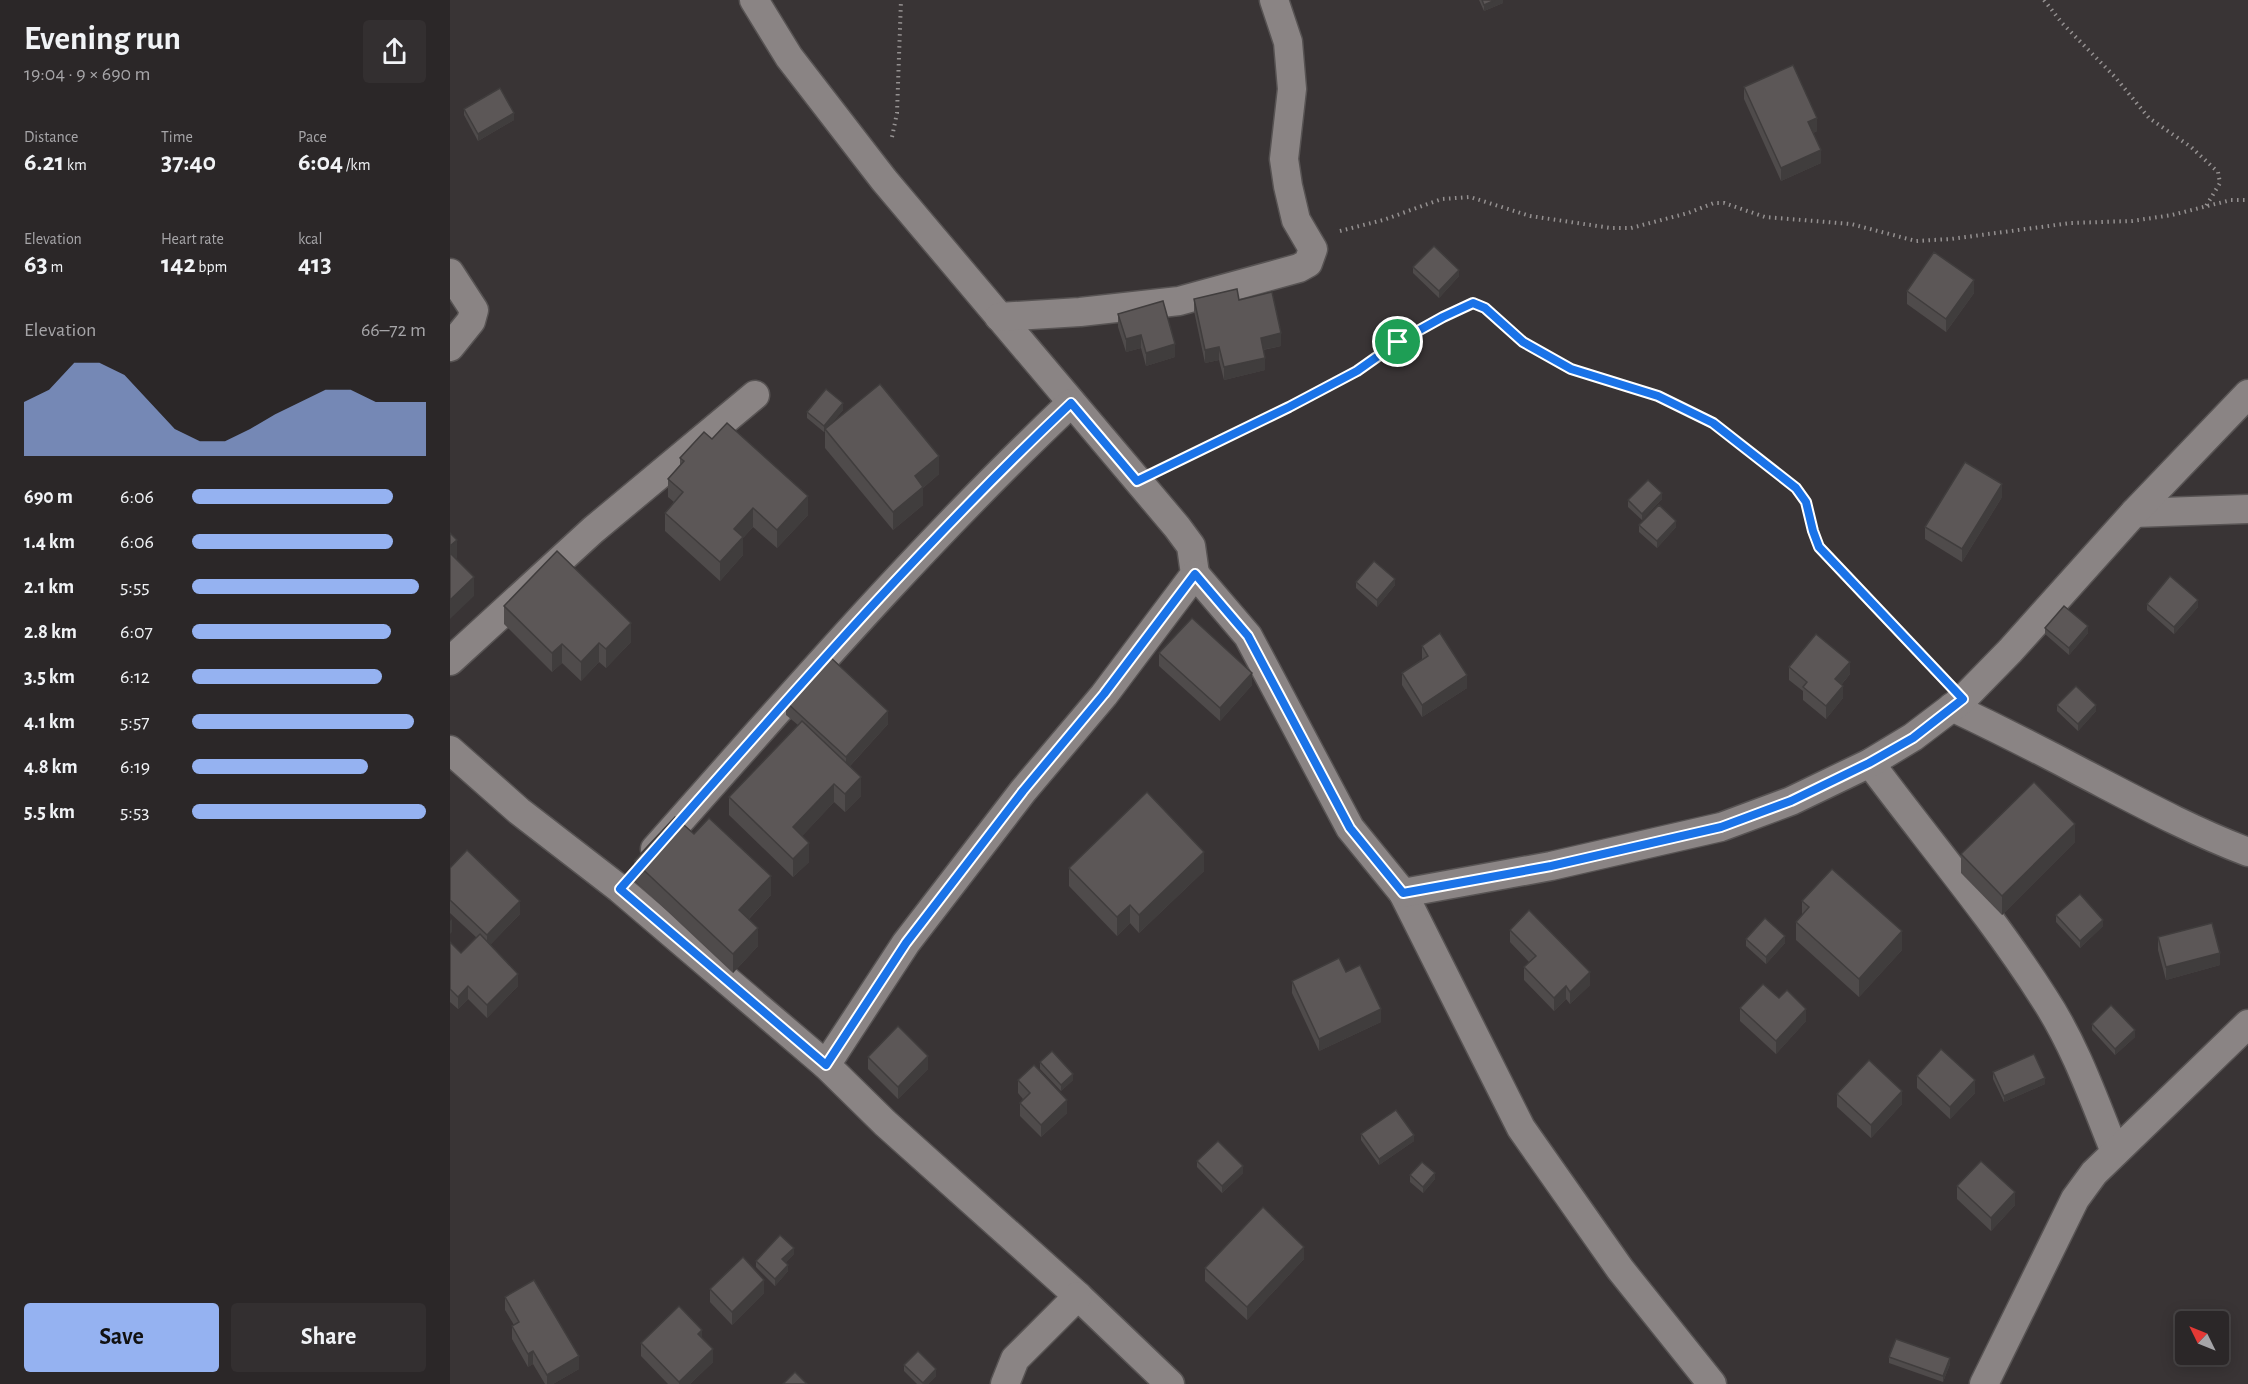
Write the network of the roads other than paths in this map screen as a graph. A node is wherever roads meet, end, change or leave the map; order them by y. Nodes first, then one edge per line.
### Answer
1 (754, 0) edge
2 (1274, 0) edge
3 (450, 273) edge
4 (999, 317) junction
5 (450, 347) edge
6 (2248, 394) edge
7 (756, 395) dead end
8 (1071, 403) junction
9 (2248, 509) edge
10 (2134, 513) junction
11 (1195, 574) junction
12 (450, 661) edge
13 (1957, 703) junction
14 (450, 750) edge
15 (1869, 763) junction
16 (2248, 852) edge
17 (620, 889) junction
18 (1403, 893) junction
19 (2248, 1024) edge
20 (826, 1065) junction
21 (2115, 1152) junction
22 (1078, 1296) junction
23 (1005, 1384) edge
24 (1170, 1384) edge
25 (1712, 1384) edge
26 (1984, 1384) edge

1 - 4 street
2 - 4 street
3 - 5 street
4 - 8 street
6 - 10 street
7 - 12 street
8 - 11 street
8 - 17 street
9 - 10 street
10 - 13 street
11 - 18 street
11 - 20 street
13 - 15 street
13 - 16 street
14 - 17 street
15 - 18 street
15 - 21 street
17 - 20 street
18 - 25 street
19 - 21 street
20 - 22 street
21 - 26 street
22 - 23 street
22 - 24 street

